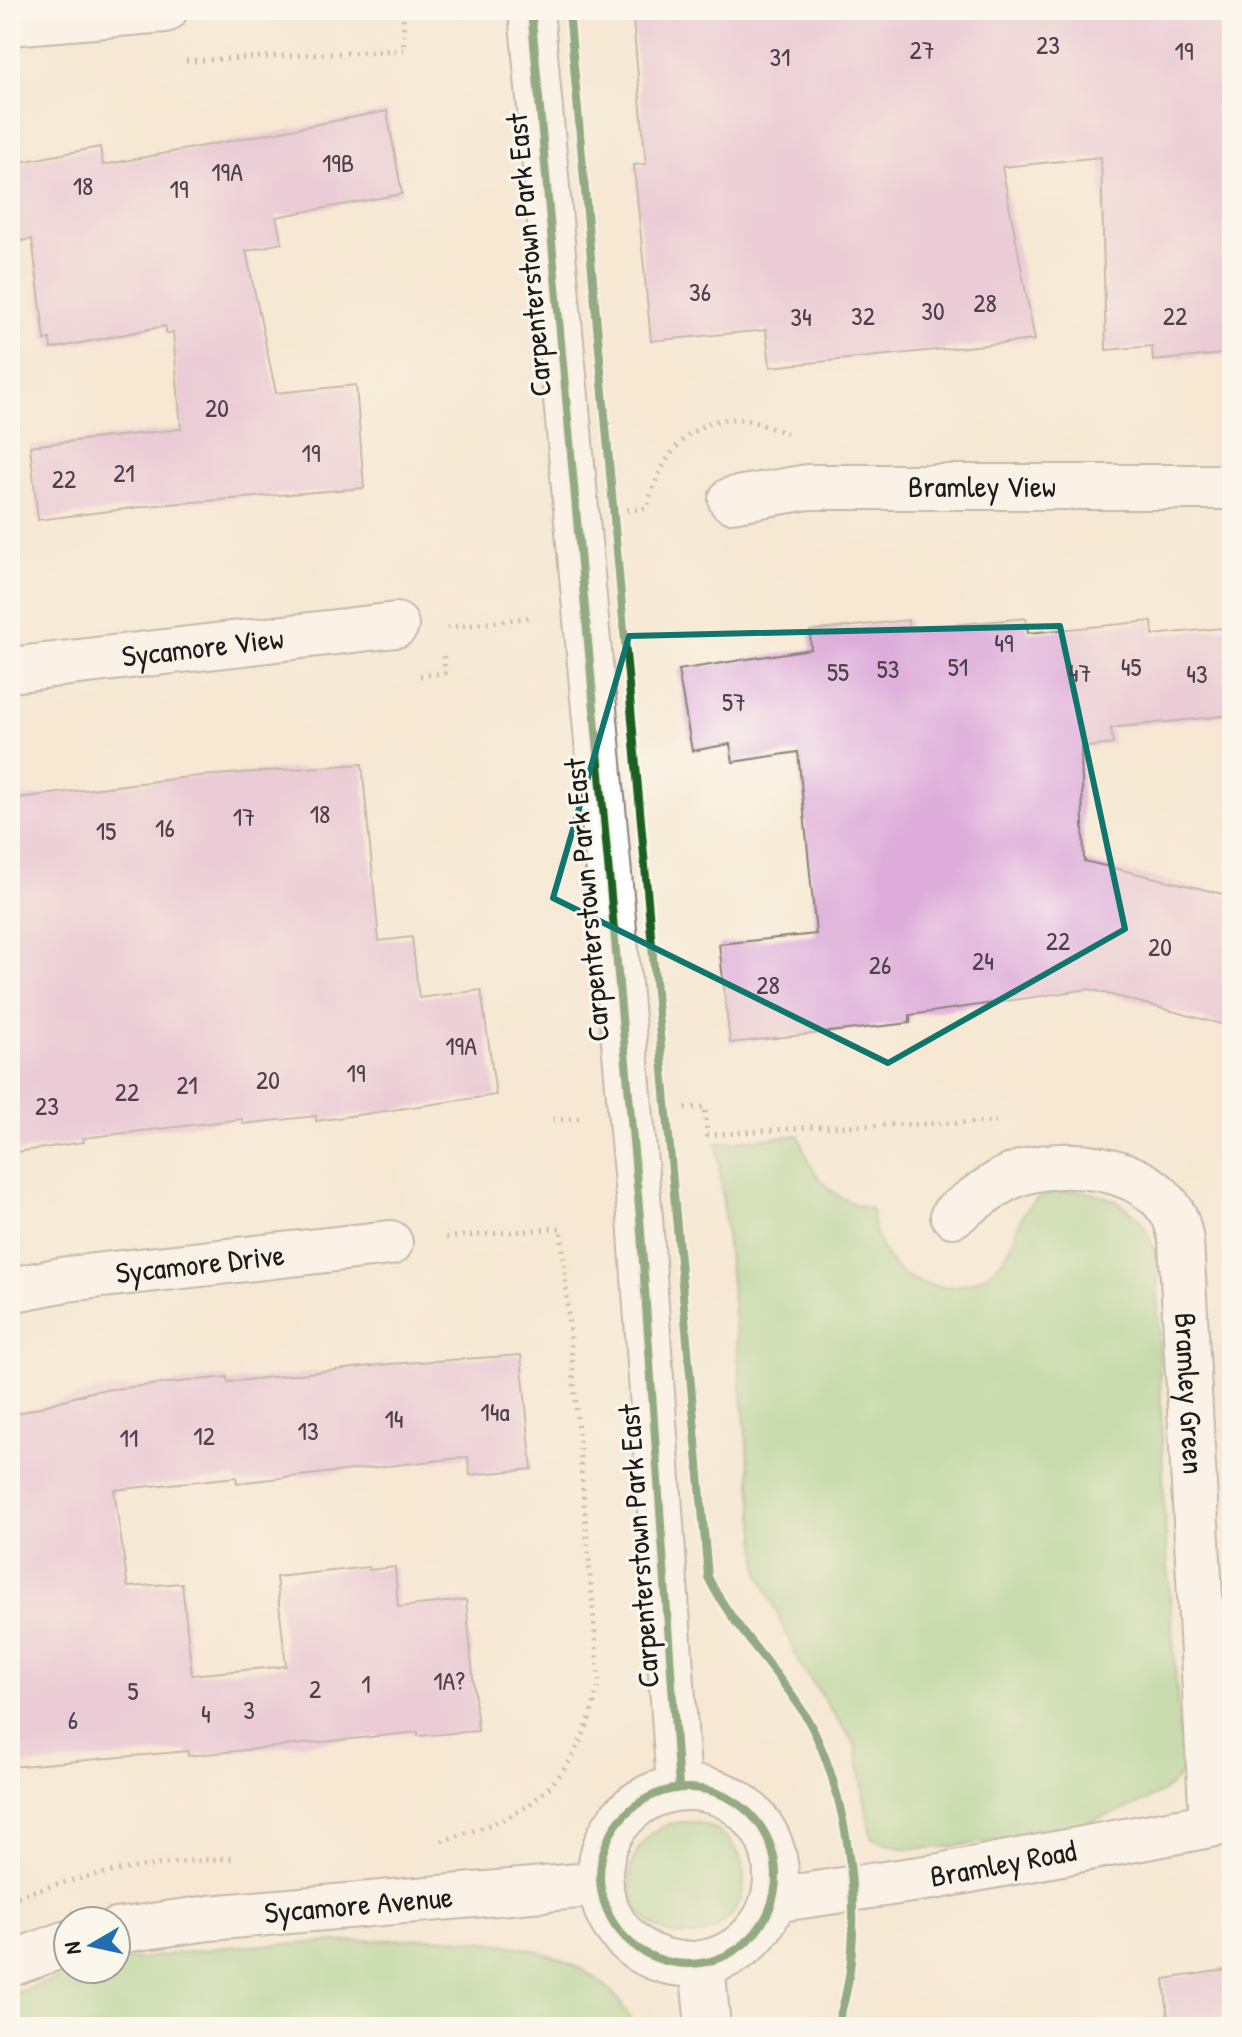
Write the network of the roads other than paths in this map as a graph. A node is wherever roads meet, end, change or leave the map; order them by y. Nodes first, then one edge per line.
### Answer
1 (165, 10) edge
2 (531, 10) edge
3 (10, 23) edge
4 (1232, 487) edge
5 (731, 500) dead end
6 (396, 625) dead end
7 (10, 670) edge
8 (953, 1215) dead end
9 (390, 1243) road end
10 (10, 1290) edge
11 (679, 1787) junction
12 (1222, 1822) edge
13 (601, 1884) junction
14 (774, 1900) junction
15 (132, 1929) edge
16 (52, 1949) edge
17 (10, 1964) edge
18 (702, 1964) junction
19 (708, 2027) edge

1 - 3 street
2 - 11 street, Carpenterstown Park East
4 - 5 street, Bramley View
6 - 7 street, Sycamore View
8 - 12 street, Bramley Green
9 - 10 street, Sycamore Drive
11 - 13 street
11 - 14 street
12 - 14 street, Bramley Road
13 - 15 street, Sycamore Avenue
13 - 18 street
14 - 18 street
16 - 17 street
18 - 19 street

